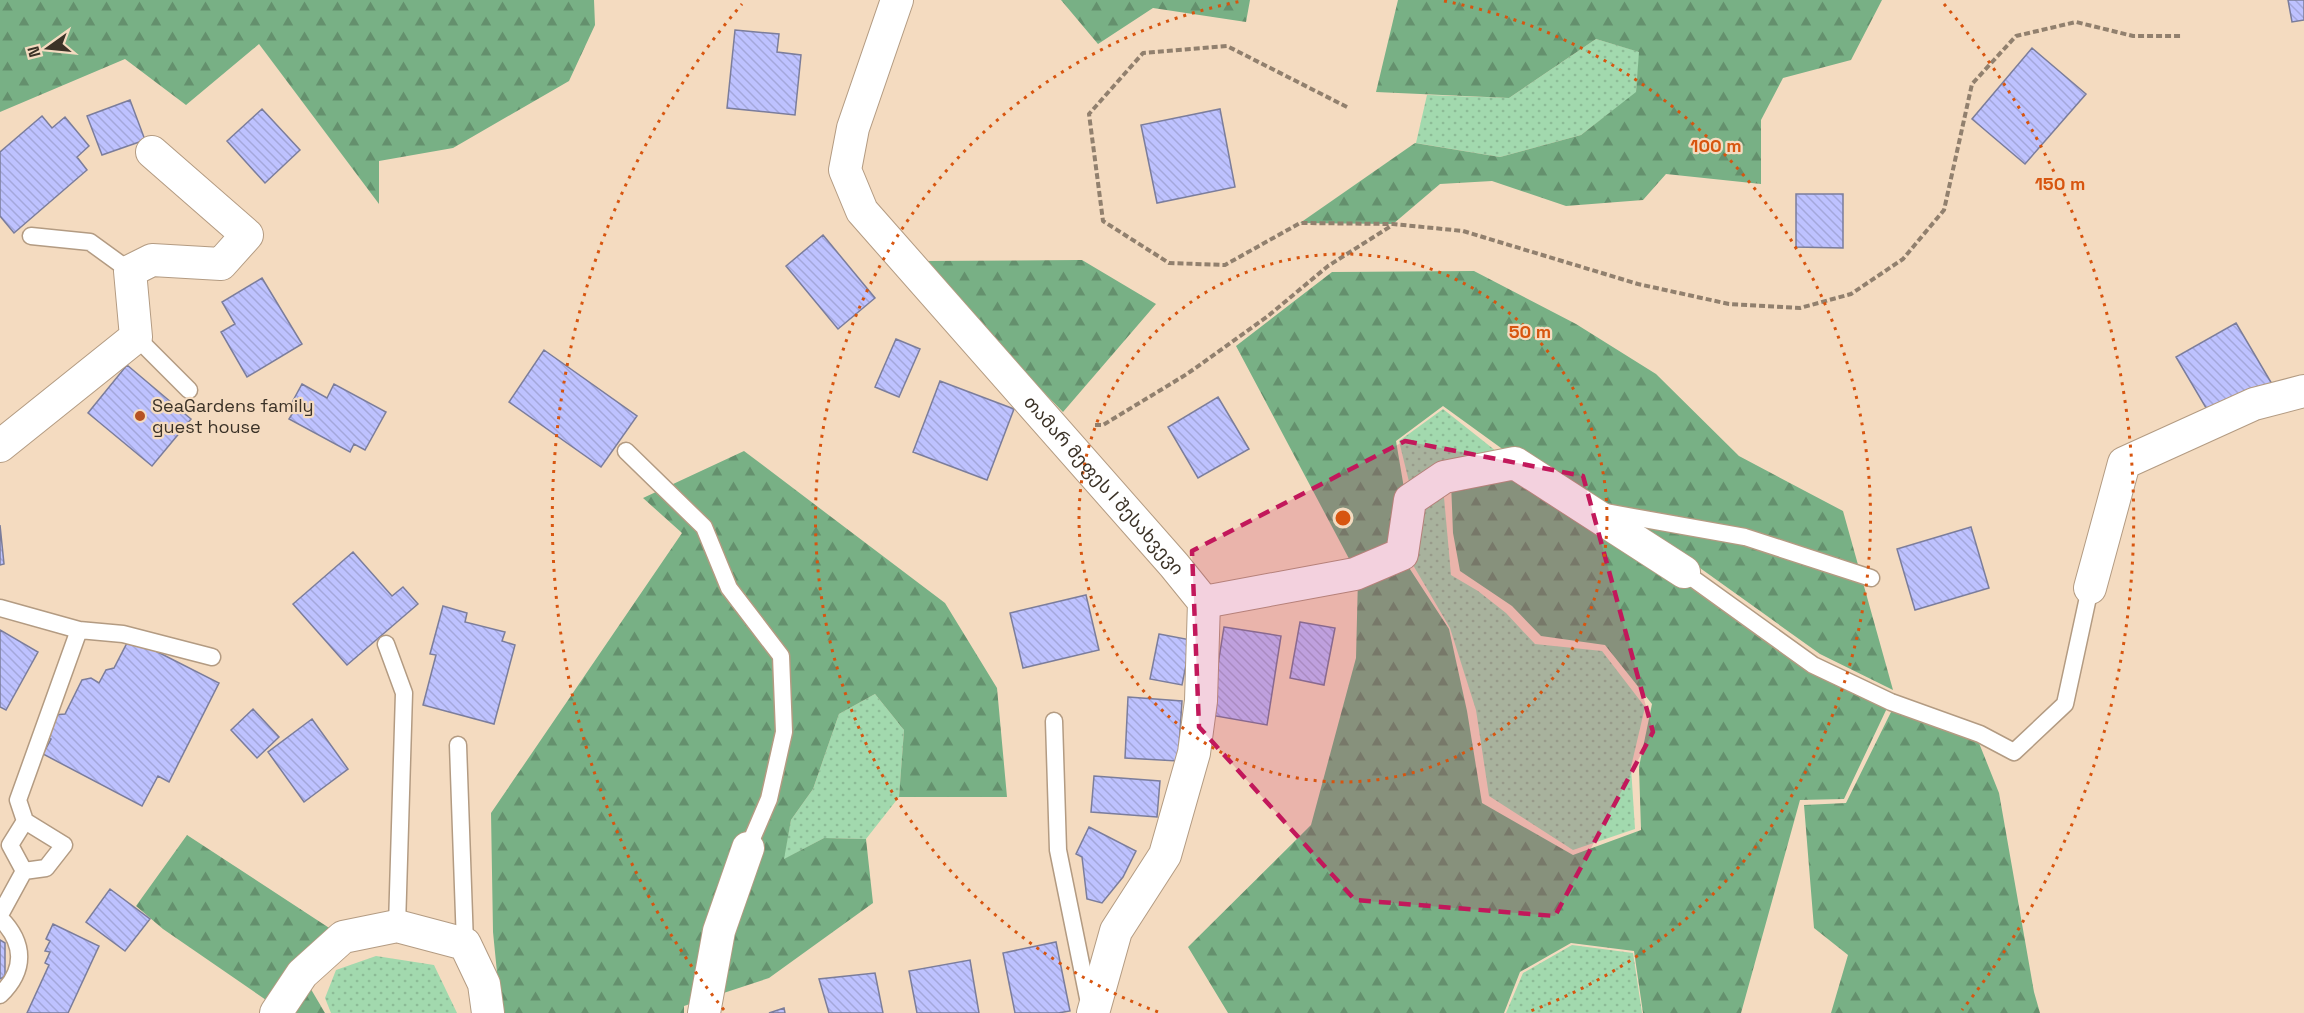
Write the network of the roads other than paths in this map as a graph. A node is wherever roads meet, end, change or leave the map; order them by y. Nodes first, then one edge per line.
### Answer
1 (897, 0) edge
2 (152, 152) dead end
3 (31, 236) dead end
4 (130, 272) junction
5 (136, 337) junction
6 (189, 390) dead end
7 (2304, 391) edge
8 (0, 446) edge
9 (626, 451) dead end
10 (1587, 509) junction
11 (1684, 572) joint
12 (1871, 578) dead end
13 (2090, 588) joint
14 (1204, 602) junction
15 (0, 608) edge
16 (79, 630) junction
17 (386, 644) dead end
18 (212, 657) dead end
19 (1054, 721) dead end
20 (458, 746) dead end
21 (25, 821) junction
22 (748, 848) joint
23 (24, 871) junction
24 (0, 917) edge
25 (396, 926) junction
26 (465, 944) junction
27 (0, 995) edge
28 (276, 1013) edge
29 (488, 1013) edge
30 (704, 1013) edge
31 (1092, 1013) edge

1 - 14 street, თამარ მეფეს I შესახვევი
2 - 4 street
3 - 4 lane
4 - 5 street
5 - 6 lane
5 - 8 street
7 - 13 street
9 - 22 lane
10 - 11 street
10 - 12 lane
10 - 14 street
11 - 13 lane
14 - 31 street
15 - 16 lane
16 - 18 lane
16 - 21 lane
17 - 25 lane
19 - 31 lane
20 - 26 lane
21 - 23 lane
21 - 23 lane
22 - 30 street
23 - 24 lane
24 - 27 lane
25 - 26 street
25 - 28 street
26 - 29 street

